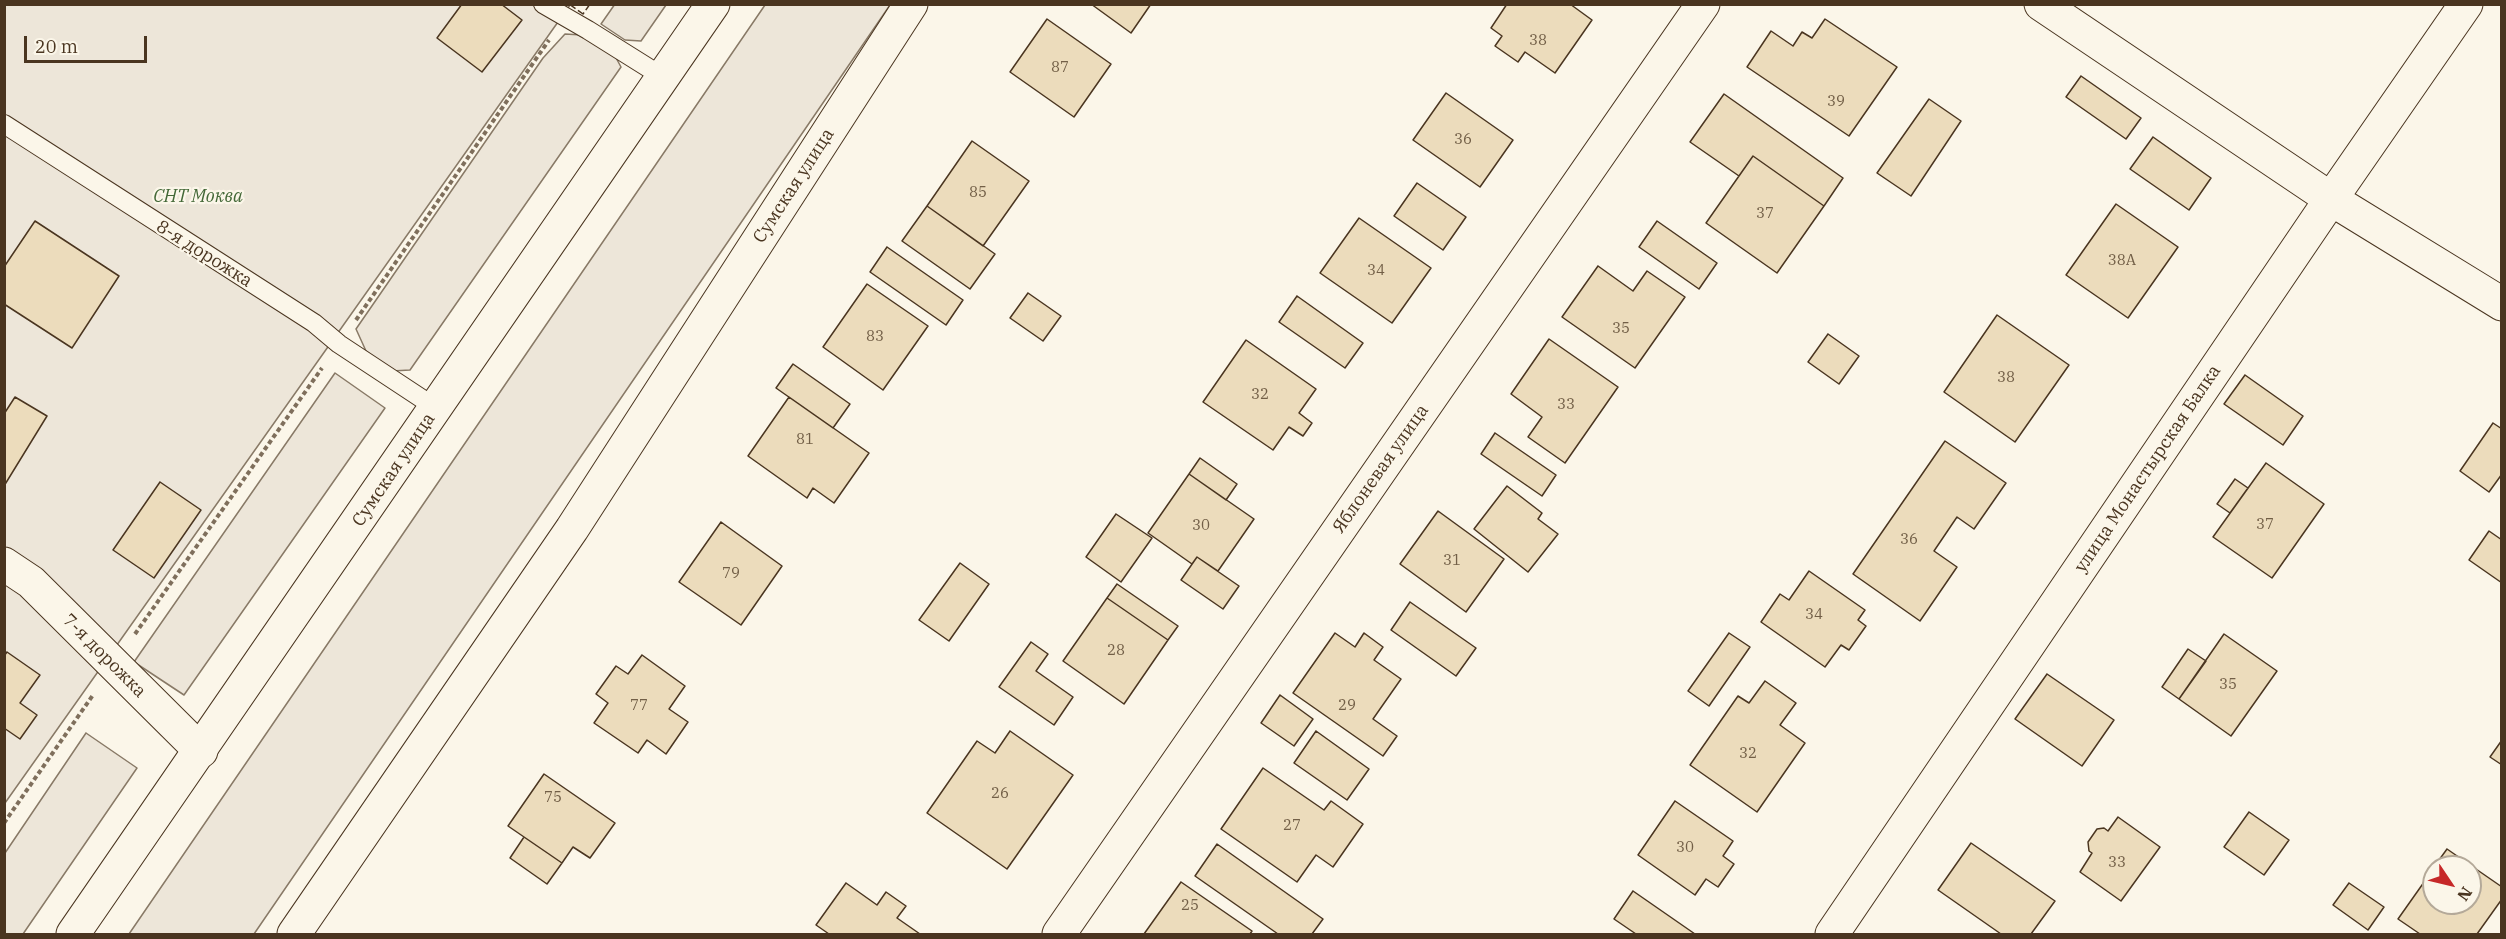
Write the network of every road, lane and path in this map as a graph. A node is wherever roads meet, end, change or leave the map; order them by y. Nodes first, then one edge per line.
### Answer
1 (543, 4) edge
2 (713, 4) edge
3 (911, 4) edge
4 (1703, 4) edge
5 (2042, 4) edge
6 (2466, 4) edge
7 (588, 30) junction
8 (663, 77) junction
9 (4, 124) edge
10 (2331, 199) junction
11 (2502, 304) edge
12 (339, 344) junction
13 (436, 408) junction
14 (4, 564) edge
15 (113, 665) junction
16 (201, 751) junction
17 (4, 823) edge
18 (73, 934) edge
19 (294, 934) edge
20 (1059, 934) edge
21 (1832, 934) edge

1 - 7 lane
2 - 8 street, Сумская улица
3 - 19 street, Сумская улица
4 - 20 street, Яблоневая улица
5 - 10 street
6 - 10 street, улица Монастырская Балка
7 - 8 lane
7 - 12 path
8 - 13 street, Сумская улица
9 - 12 lane, 8-я дорожка
10 - 11 street
10 - 21 street, улица Монастырская Балка
12 - 13 lane, 8-я дорожка
12 - 15 path
13 - 16 street, Сумская улица
14 - 15 street, 7-я дорожка
15 - 16 street, 7-я дорожка
15 - 17 path
16 - 18 street, Сумская улица

